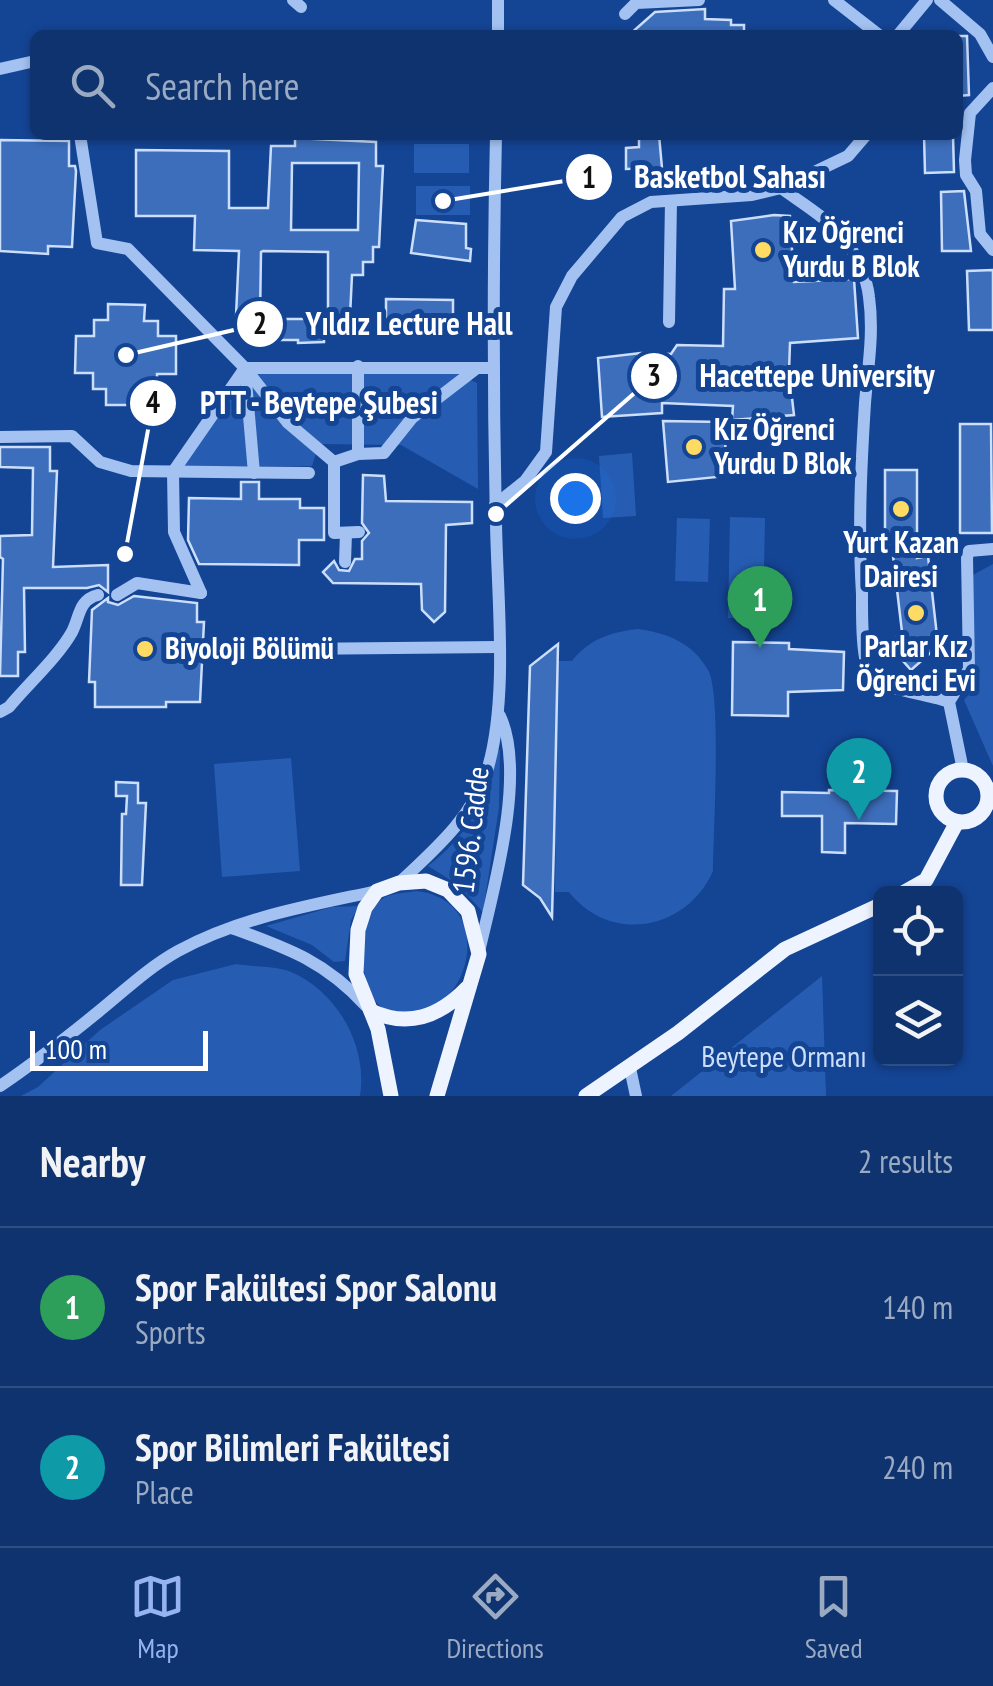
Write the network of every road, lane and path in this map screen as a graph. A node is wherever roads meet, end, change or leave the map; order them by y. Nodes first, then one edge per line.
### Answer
1 (498, 0) edge
2 (700, 0) edge
3 (834, 0) edge
4 (927, 0) edge
5 (940, 0) edge
6 (624, 14) dead end
7 (498, 30) edge
8 (873, 30) edge
9 (902, 30) edge
10 (993, 57) edge
11 (30, 62) edge
12 (0, 70) edge
13 (993, 88) edge
14 (81, 140) edge
15 (495, 140) edge
16 (862, 140) edge
17 (781, 188) junction
18 (671, 201) junction
19 (993, 250) edge
20 (669, 322) dead end
21 (358, 366) junction
22 (245, 368) junction
23 (477, 368) junction
24 (494, 368) junction
25 (0, 436) edge
26 (358, 454) junction
27 (325, 470) junction
28 (173, 472) junction
29 (254, 472) junction
30 (495, 505) junction
31 (993, 548) edge
32 (345, 562) dead end
33 (98, 595) dead end
34 (117, 595) dead end
35 (498, 647) junction
36 (290, 650) dead end
37 (949, 702) junction
38 (0, 712) edge
39 (498, 712) junction
40 (993, 766) edge
41 (967, 771) junction
42 (989, 807) edge
43 (957, 822) junction
44 (399, 882) junction
45 (915, 886) edge
46 (377, 891) junction
47 (873, 908) edge
48 (232, 928) junction
49 (478, 954) junction
50 (470, 985) junction
51 (370, 1011) junction
52 (630, 1068) junction
53 (0, 1086) edge
54 (390, 1096) edge
55 (437, 1096) edge
56 (586, 1096) edge
57 (636, 1096) edge

1 - 7 street
2 - 6 street
3 - 8 street
4 - 9 street
5 - 10 street
11 - 12 street
13 - 19 street
14 - 22 street
15 - 24 street, 1596. Cadde
16 - 17 street
17 - 18 street
17 - 37 street
18 - 20 street
18 - 30 street
21 - 22 street
21 - 23 street
21 - 26 street
22 - 27 street
22 - 28 street
22 - 29 street
23 - 24 street
23 - 26 street
24 - 30 street, 1596. Cadde
25 - 28 street
26 - 27 street
27 - 29 street
27 - 32 street
28 - 29 street
28 - 34 street
30 - 35 street, 1596. Cadde
31 - 37 street
33 - 38 street
35 - 36 street
35 - 39 street, 1596. Cadde
37 - 41 street
39 - 44 street, 1596. Cadde
39 - 49 street, 1596. Cadde
40 - 41 main road
41 - 42 main road
41 - 43 main road
42 - 43 main road
43 - 45 main road
44 - 46 main road, 1596. Cadde
44 - 49 main road, 1596. Cadde
46 - 48 street
46 - 51 main road
47 - 52 main road
48 - 51 street
48 - 53 street
49 - 50 main road, 1596. Cadde
50 - 51 main road
50 - 55 main road, 1596. Cadde
51 - 54 main road
52 - 56 main road
52 - 57 street

